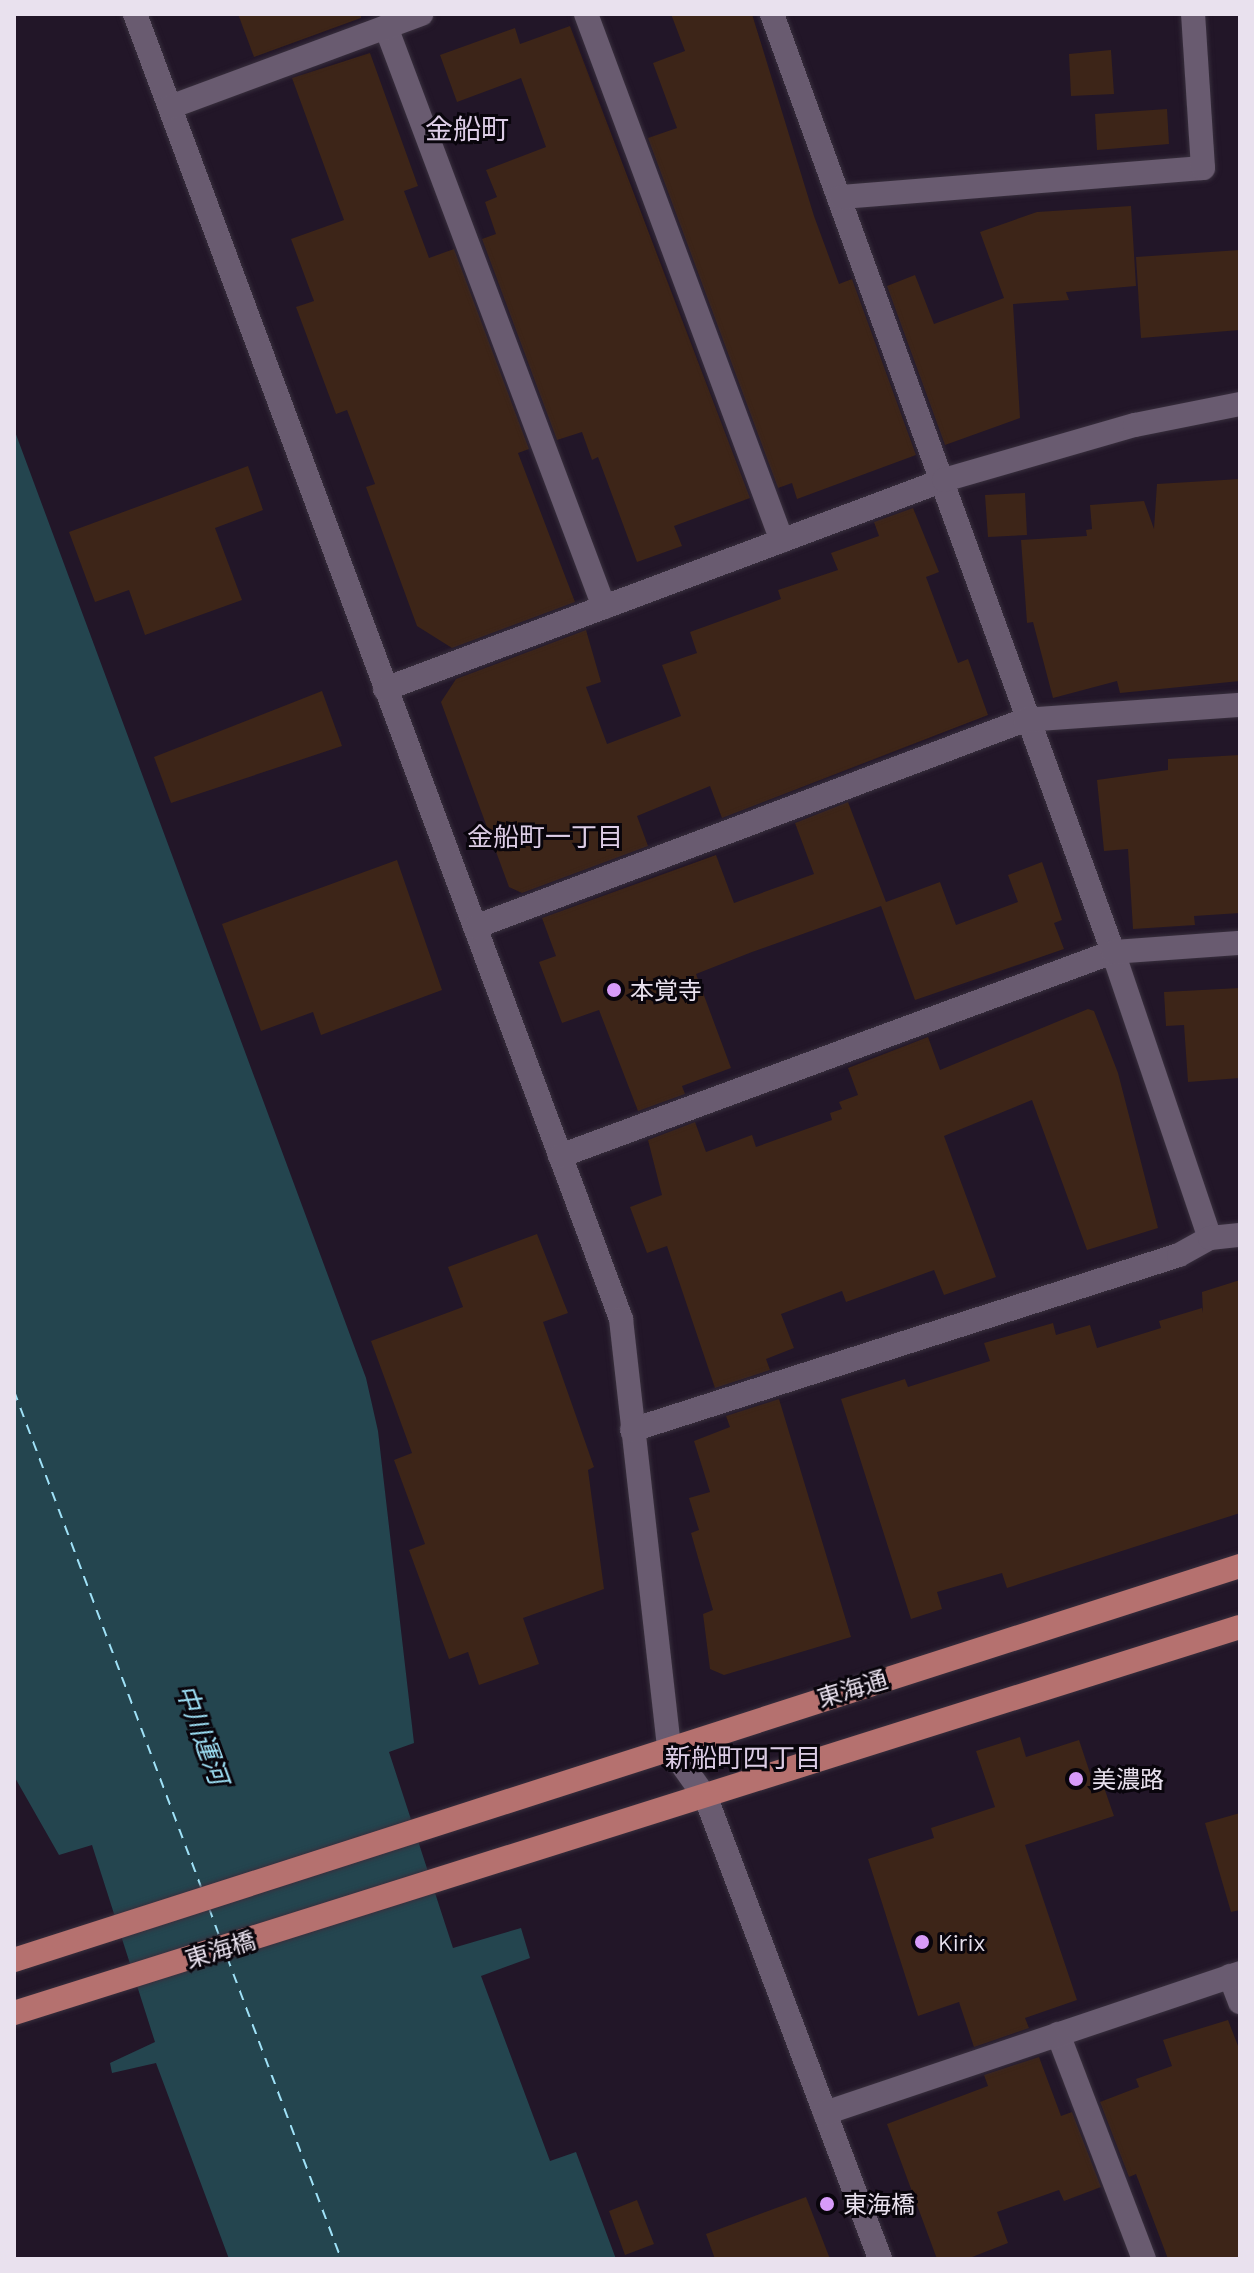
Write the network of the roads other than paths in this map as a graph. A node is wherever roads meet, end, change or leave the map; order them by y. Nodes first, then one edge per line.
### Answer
1 (135, 14) edge
2 (421, 14) edge
3 (586, 14) edge
4 (772, 14) edge
5 (1195, 14) edge
6 (386, 27) junction
7 (170, 107) junction
8 (841, 197) junction
9 (1240, 404) edge
10 (944, 480) junction
11 (782, 541) junction
12 (604, 607) junction
13 (385, 689) junction
14 (1240, 705) edge
15 (1025, 720) junction
16 (475, 927) junction
17 (1240, 943) edge
18 (1113, 952) junction
19 (560, 1156) junction
20 (1240, 1235) edge
21 (1210, 1238) junction
22 (632, 1430) junction
23 (1240, 1566) edge
24 (1240, 1627) edge
25 (669, 1746) junction
26 (706, 1798) junction
27 (14, 1960) edge
28 (1235, 1974) edge
29 (1240, 2002) edge
30 (14, 2013) edge
31 (1058, 2034) junction
32 (825, 2113) junction
33 (880, 2259) edge
34 (1144, 2259) edge

1 - 7 street
2 - 6 street
3 - 11 street
4 - 8 street
5 - 8 street
6 - 7 street
6 - 12 street
7 - 13 street
8 - 10 street
9 - 10 street
10 - 11 street
10 - 15 street
11 - 12 street
12 - 13 street
13 - 16 street
14 - 15 street
15 - 16 street
15 - 18 street
16 - 19 street
17 - 18 street
18 - 19 street
18 - 21 street
19 - 22 street
20 - 21 street
21 - 22 street
22 - 25 street
23 - 25 main road, 東海通
24 - 26 main road, 東海橋
25 - 26 street
25 - 27 main road, 東海通
26 - 30 main road, 東海橋
26 - 32 street
28 - 29 street
28 - 31 street
31 - 32 street
31 - 34 street
32 - 33 street

